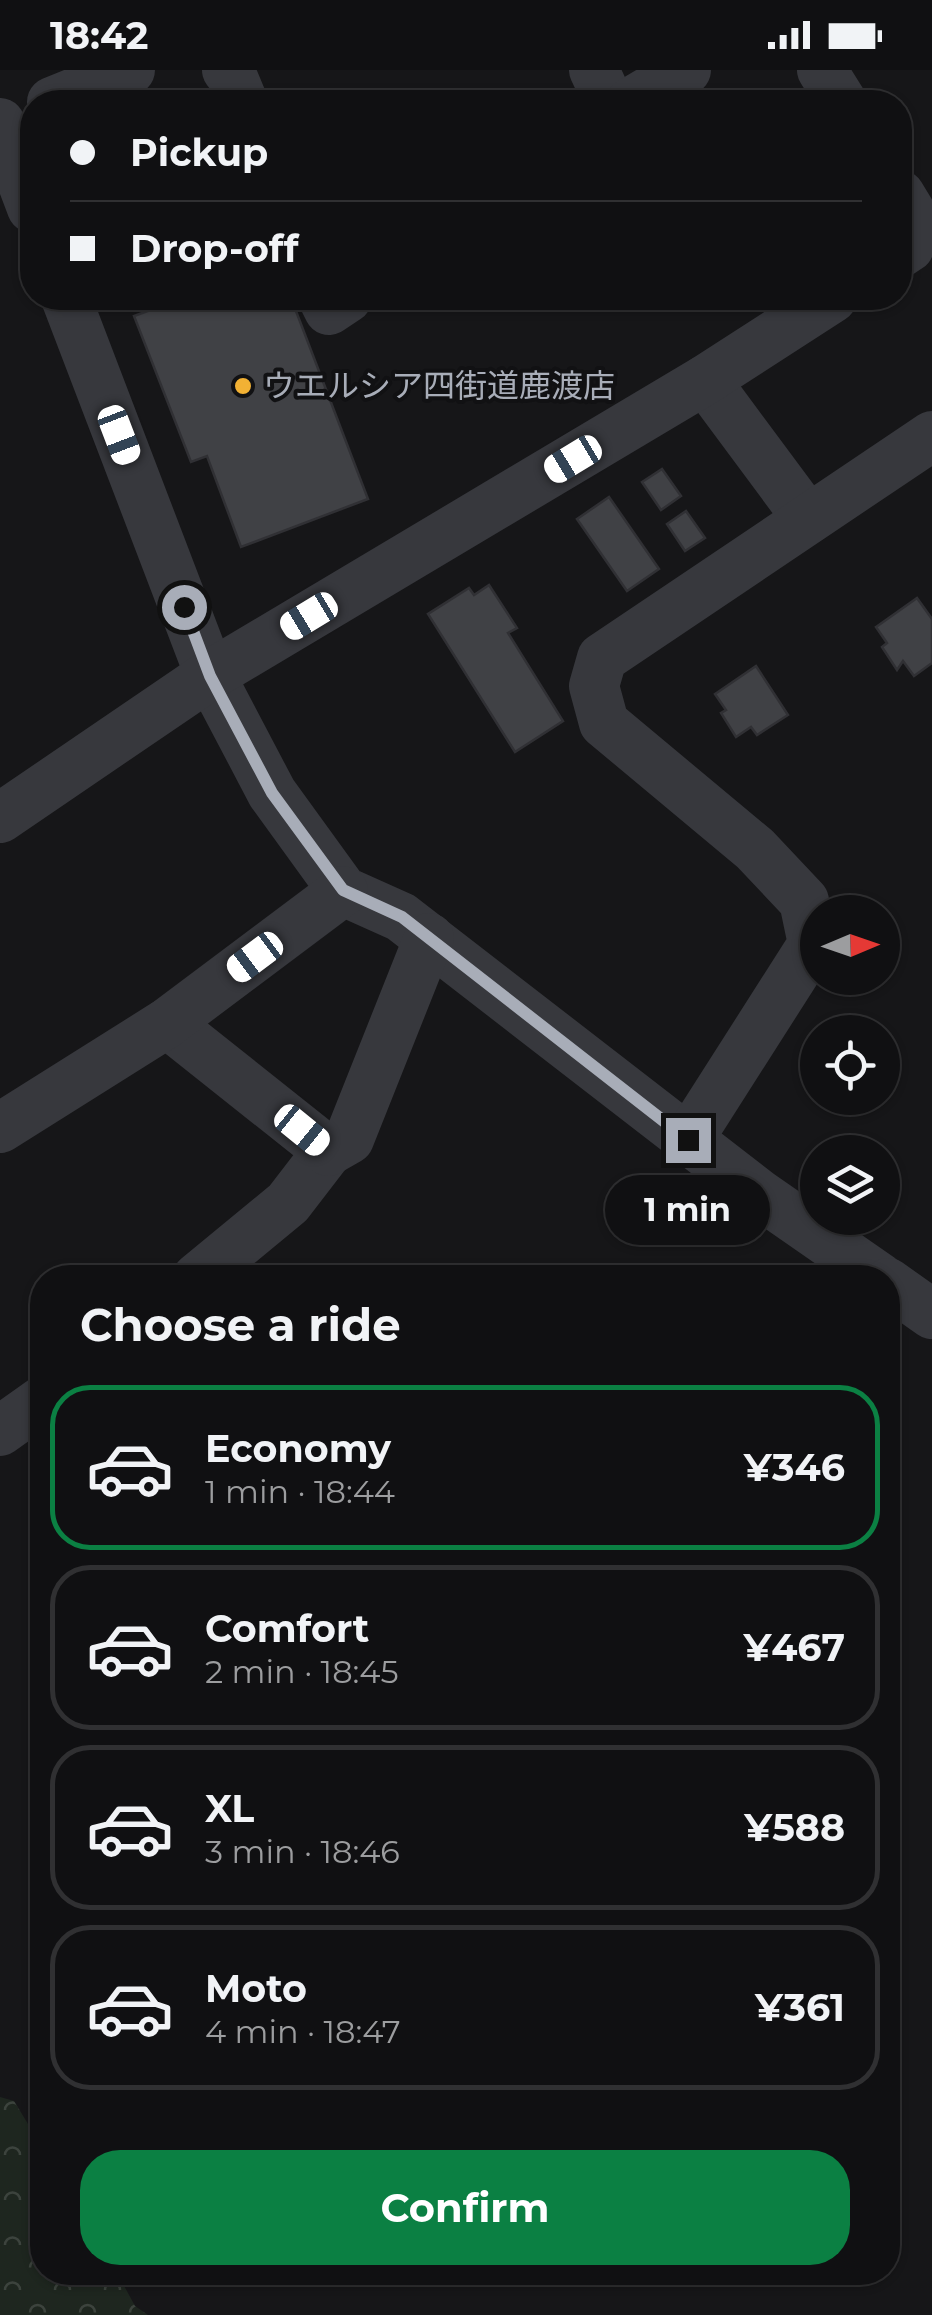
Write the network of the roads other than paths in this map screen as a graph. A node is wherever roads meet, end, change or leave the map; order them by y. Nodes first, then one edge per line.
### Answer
1 (130, 70) edge
2 (686, 70) edge
3 (81, 90) edge
4 (652, 90) edge
5 (0, 124) edge
6 (20, 176) edge
7 (912, 215) edge
8 (914, 244) edge
9 (71, 310) edge
10 (813, 310) edge
11 (705, 380) junction
12 (932, 436) edge
13 (808, 519) junction
14 (210, 676) junction
15 (0, 818) edge
16 (343, 890) junction
17 (429, 938) junction
18 (167, 1023) junction
19 (0, 1128) edge
20 (688, 1140) junction
21 (328, 1152) junction
22 (213, 1265) edge
23 (861, 1265) edge
24 (900, 1291) edge
25 (932, 1314) edge
26 (30, 1409) edge
27 (0, 1432) edge

1 - 3 street
2 - 4 street
5 - 6 street
7 - 8 street
9 - 14 street
10 - 11 street
11 - 13 street
11 - 14 street
12 - 13 street
13 - 20 street
14 - 15 street
14 - 16 street
16 - 17 street
16 - 18 street
17 - 20 street
17 - 21 street
18 - 19 street
18 - 21 street
20 - 23 street
21 - 22 street
24 - 25 street
26 - 27 street

